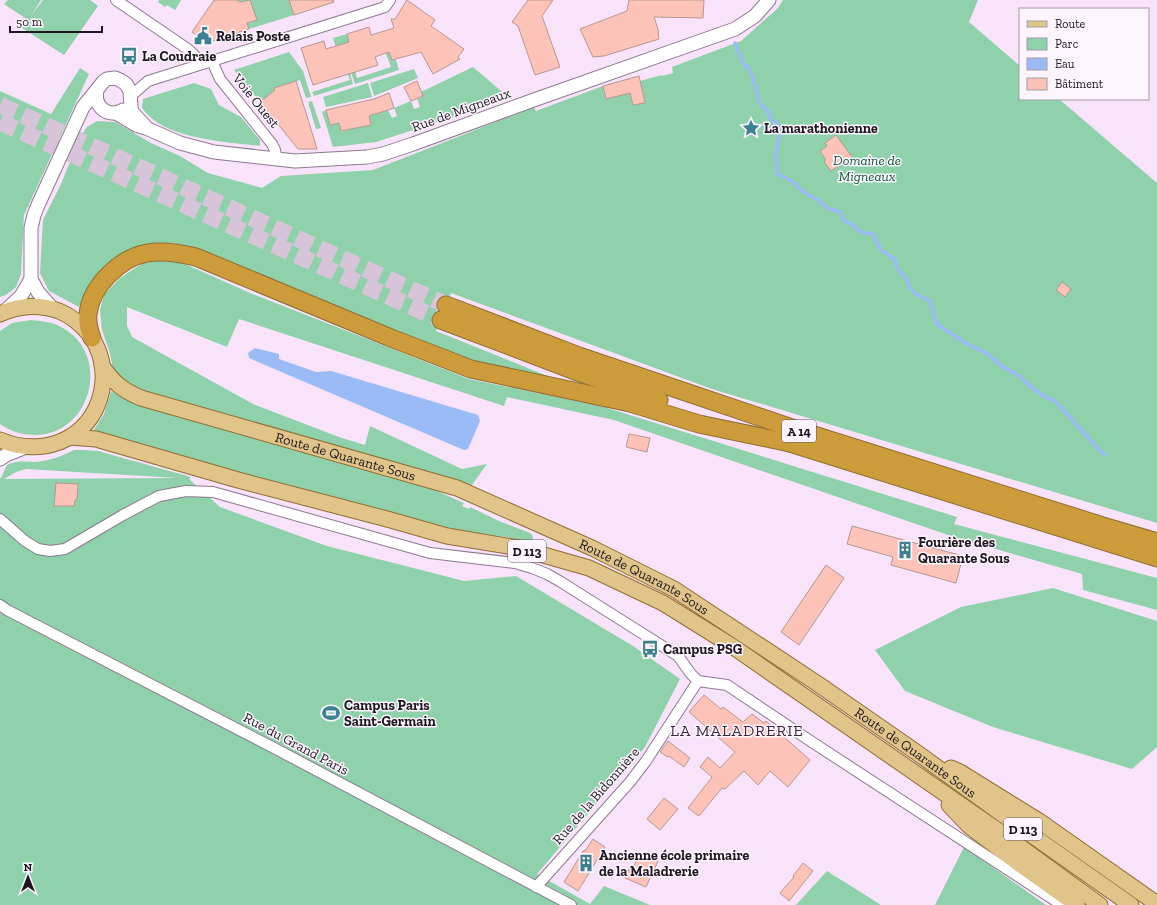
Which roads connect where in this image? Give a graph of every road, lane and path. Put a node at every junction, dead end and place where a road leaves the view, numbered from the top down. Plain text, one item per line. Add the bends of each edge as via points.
1 (116, 0) edge
2 (390, 0) edge
3 (769, 0) edge
4 (212, 61) junction
5 (200, 64) junction
6 (148, 81) junction
7 (124, 82) junction
8 (97, 90) junction
9 (130, 99) junction
10 (110, 111) junction
11 (75, 127) junction
12 (146, 128) junction
13 (277, 160) junction
14 (31, 279) junction
15 (53, 309) junction
16 (3, 313) edge
17 (92, 338) junction
18 (102, 366) junction
19 (70, 437) junction
20 (0, 440) edge
21 (790, 443) junction
22 (26, 447) junction
23 (0, 459) edge
24 (0, 519) edge
25 (1157, 542) edge
26 (1157, 558) edge
27 (2, 608) edge
28 (698, 681) junction
29 (916, 752) junction
30 (932, 786) junction
31 (536, 887) junction
32 (1157, 904) edge
33 (571, 905) edge
34 (1062, 905) edge
35 (1077, 905) edge
36 (1100, 905) edge
37 (1131, 905) edge

1 - 5 street via 189,50
2 - 4 street via 385,7
3 - 13 street, Rue de Migneaux via 755,16 735,29 383,154 343,159
4 - 5 street
4 - 13 street, Voie Ouest via 220,79 272,144
5 - 6 street
6 - 7 street
6 - 9 street
7 - 8 street via 110,79 103,82
7 - 9 street, Rue de Migneaux via 129,88
8 - 10 street via 97,102
8 - 11 street via 83,107
9 - 10 street via 125,108
9 - 12 street, Rue de Migneaux via 132,112
10 - 11 street via 87,117
10 - 12 street, Rue de Migneaux via 136,126
11 - 14 street via 34,215 31,228
12 - 13 street, Rue de Migneaux via 199,149
14 - 15 street via 38,292
14 - 16 street via 21,296
15 - 16 main road, Route de Quarante Sous via 24,306
15 - 17 main road, Route de Quarante Sous via 71,318
17 - 18 main road, Route de Quarante Sous
17 - 21 highway via 88,321 90,305 99,286 115,270 135,257 155,252 176,253 196,257 471,369 623,401 699,424
18 - 19 main road, Route de Quarante Sous via 102,386 97,406 86,424
18 - 29 main road, Route de Quarante Sous / D 113 via 117,385 141,398 457,488 592,548 674,589
19 - 22 main road, Route de Quarante Sous via 50,445
19 - 30 main road, Route de Quarante Sous / D 113 via 96,439 447,536 519,548 589,568 664,603 732,646
20 - 22 main road, Route de Quarante Sous
21 - 25 highway, A 14 via 578,372 444,313 791,428
21 - 26 highway, A 14
22 - 23 street
24 - 28 street via 25,541 38,549 50,551 65,549 159,496 186,491 213,492 430,553 496,560 532,568 561,582 678,656
27 - 31 street, Rue du Grand Paris
28 - 31 street, Rue de la Bidonnière via 638,772
28 - 34 street via 727,685
29 - 32 main road via 960,772 1039,821
29 - 37 main road, Route de Quarante Sous / D 113
30 - 35 main road via 969,826
30 - 36 main road, Route de Quarante Sous / D 113
31 - 33 street, Rue du Grand Paris

